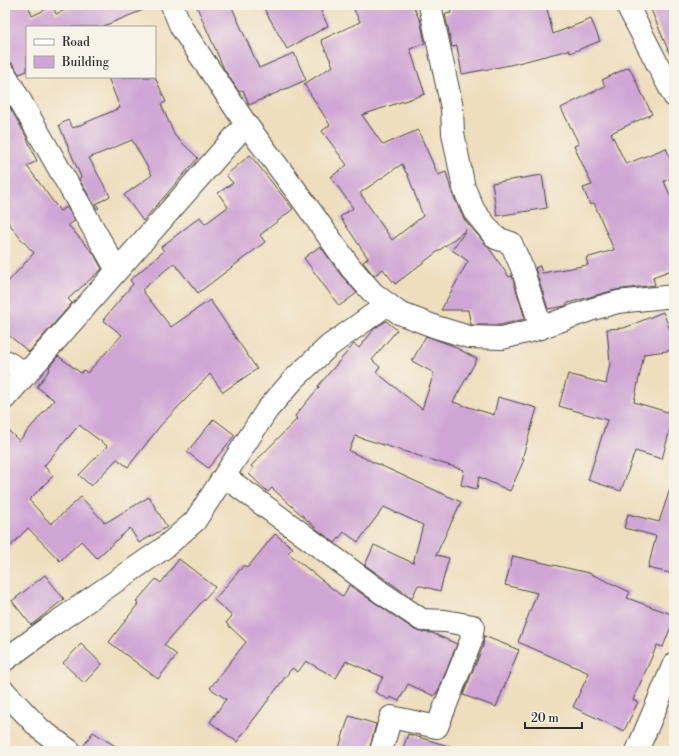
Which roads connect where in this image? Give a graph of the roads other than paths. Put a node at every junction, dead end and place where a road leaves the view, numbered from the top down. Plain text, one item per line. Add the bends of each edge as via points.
1 (172, 5) edge
2 (430, 5) edge
3 (627, 5) edge
4 (5, 74) edge
5 (674, 96) edge
6 (246, 124) junction
7 (117, 270) junction
8 (674, 297) edge
9 (388, 304) junction
10 (542, 328) junction
11 (5, 361) edge
12 (27, 374) junction
13 (5, 398) edge
14 (224, 476) junction
15 (5, 660) edge
16 (674, 664) edge
17 (5, 692) edge
18 (70, 751) edge
19 (381, 751) edge
20 (637, 751) edge

1 - 6 street via 181,27
2 - 10 street via 452,108 452,133 464,188 474,211 496,238 511,243
3 - 5 street
4 - 7 street
6 - 7 street
6 - 9 street via 350,268 373,293
7 - 12 street
8 - 10 street via 618,302
9 - 10 street via 399,313 469,337 502,338
9 - 14 street via 329,346 294,379 267,410
11 - 12 street
12 - 13 street
14 - 15 street via 195,521 164,548
14 - 19 street via 422,620 473,626 471,641 437,727 391,717
16 - 20 street
17 - 18 street via 40,729

